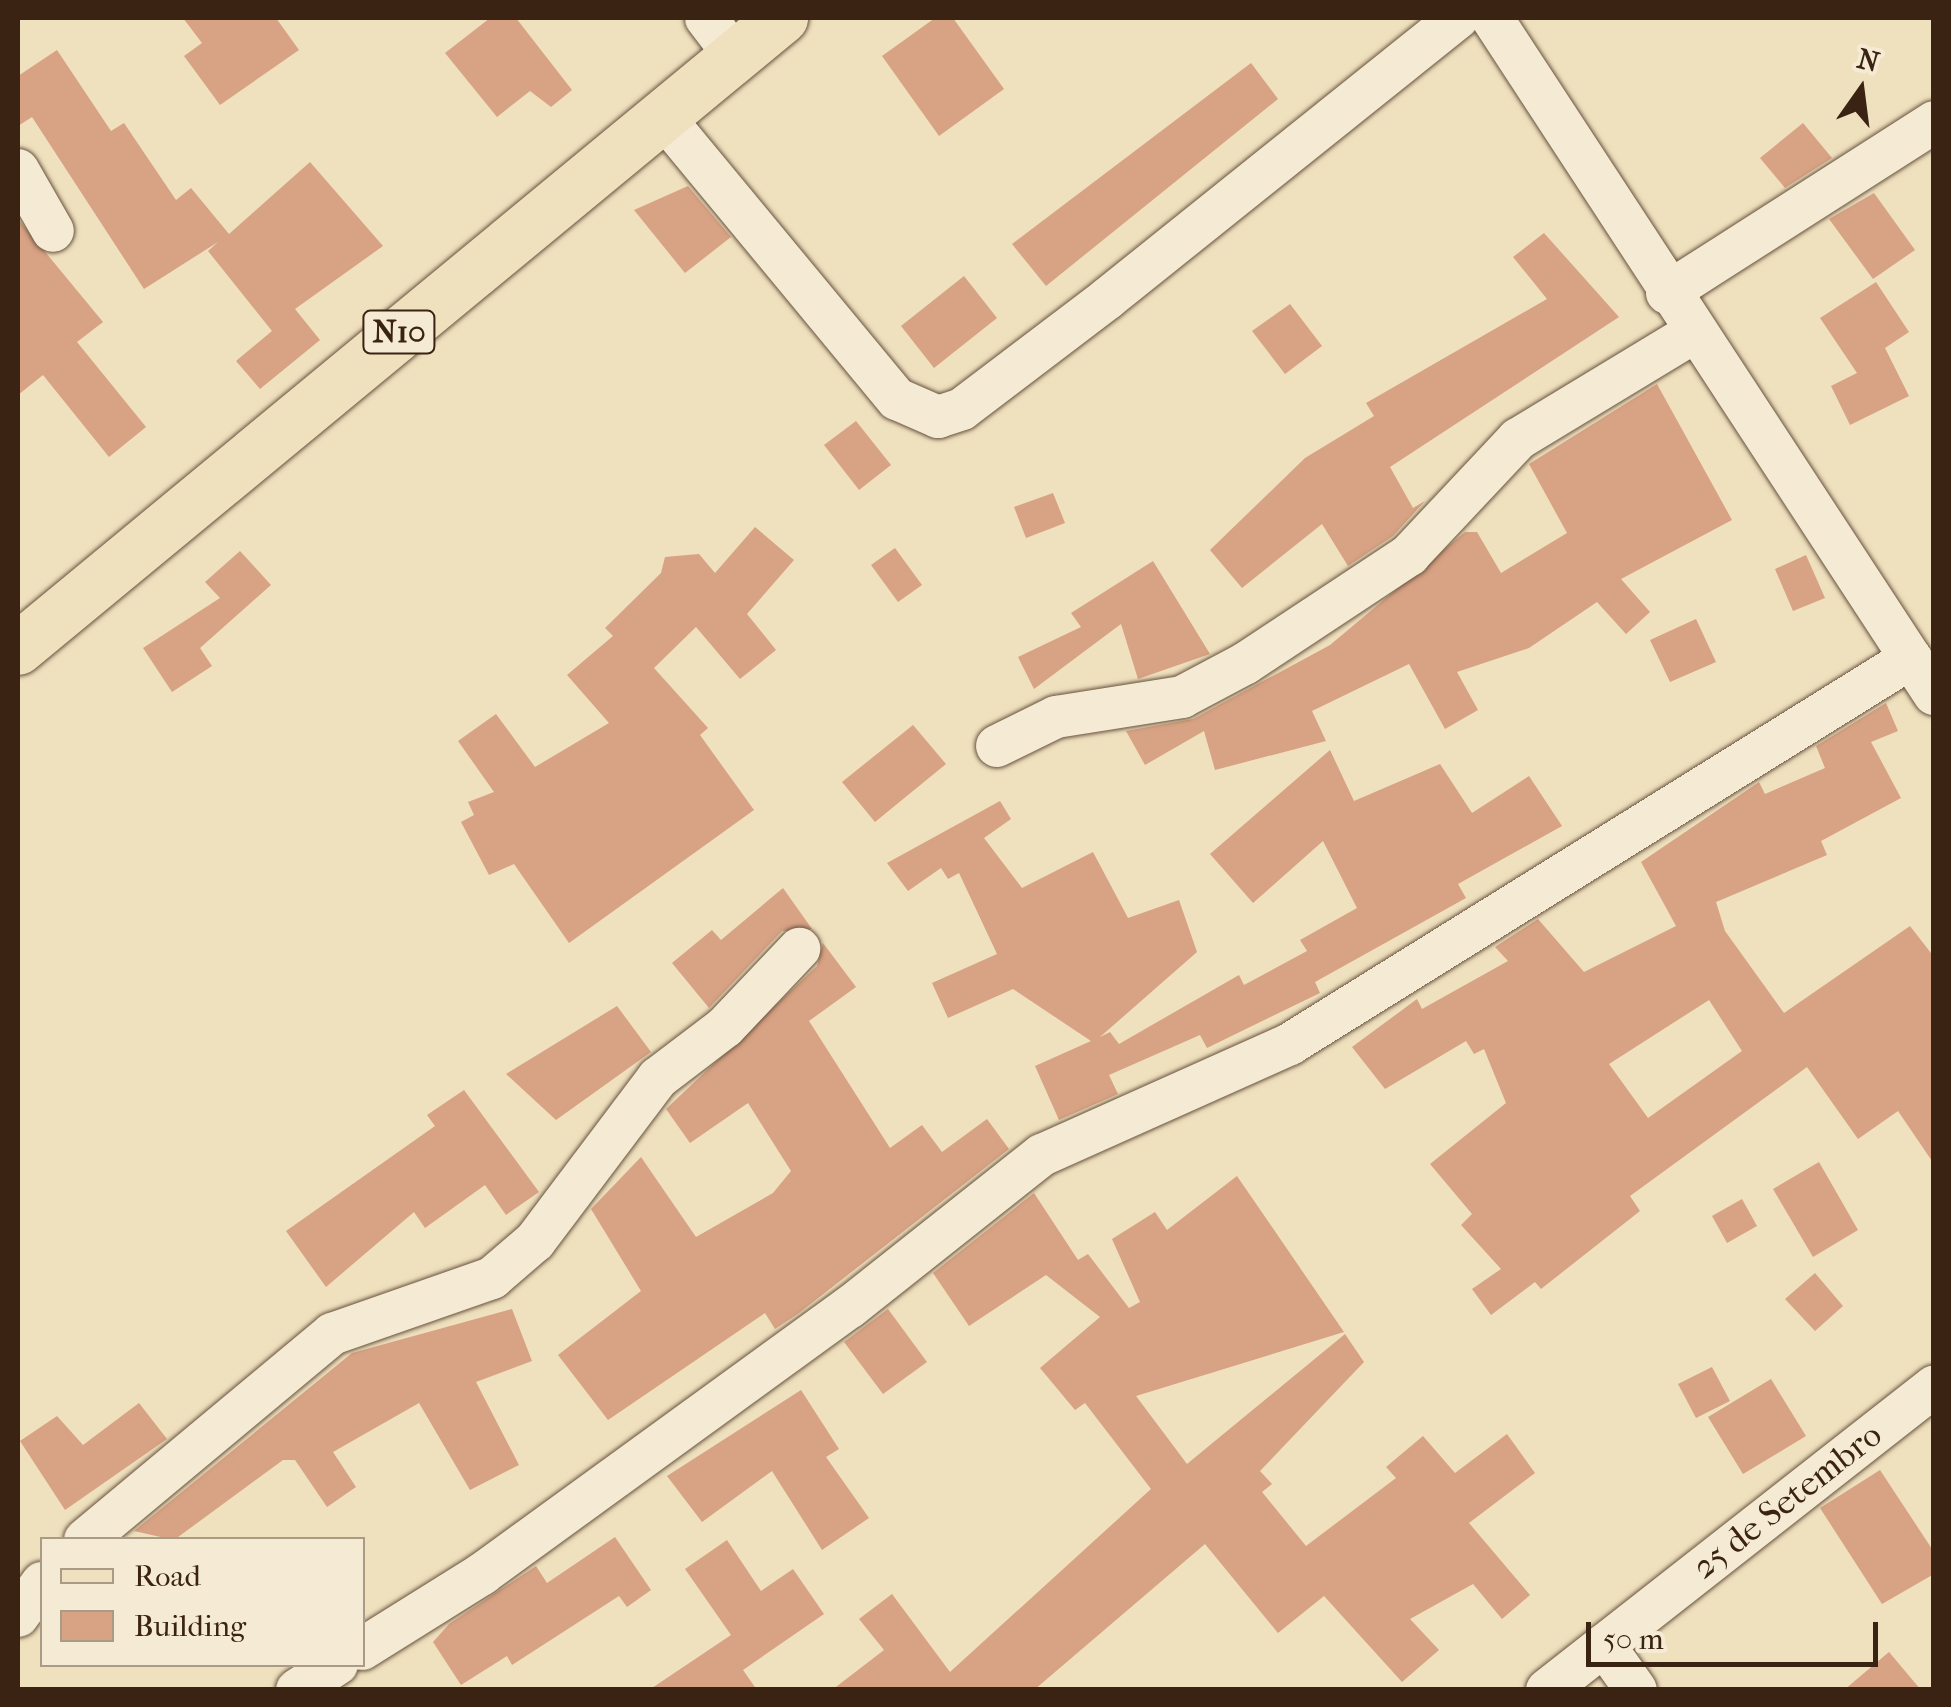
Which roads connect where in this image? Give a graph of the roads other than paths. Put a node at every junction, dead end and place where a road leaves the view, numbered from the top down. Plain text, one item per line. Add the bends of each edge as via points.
1 (782, 18) edge
2 (1458, 18) edge
3 (1492, 18) edge
4 (721, 36) edge
5 (662, 114) junction
6 (1934, 122) edge
7 (18, 170) edge
8 (53, 231) dead end
9 (1667, 293) junction
10 (1695, 332) junction
11 (18, 649) edge
12 (1911, 658) junction
13 (1934, 694) edge
14 (997, 746) dead end
15 (799, 949) dead end
16 (1934, 1386) edge
17 (89, 1537) edge
18 (40, 1586) edge
19 (18, 1616) edge
20 (1604, 1644) junction
21 (365, 1647) edge
22 (333, 1667) edge
23 (298, 1690) edge
24 (1546, 1690) edge
25 (1636, 1690) edge

1 - 4 main road, N10
2 - 5 street via 1108,298 938,417 897,399
3 - 9 street
4 - 5 main road, N10
5 - 11 main road, N10
6 - 9 street
7 - 8 street
9 - 10 street
10 - 12 street
10 - 14 street via 1518,440 1408,555 1246,663 1182,697 1056,717
12 - 13 street
12 - 21 street via 1290,1044 1042,1155 850,1307 482,1574
15 - 17 street via 725,1027 658,1078 535,1241 492,1278 332,1334
16 - 20 street, 25 de Setembro
18 - 19 street
20 - 24 street, 25 de Setembro
20 - 25 street
22 - 23 street

